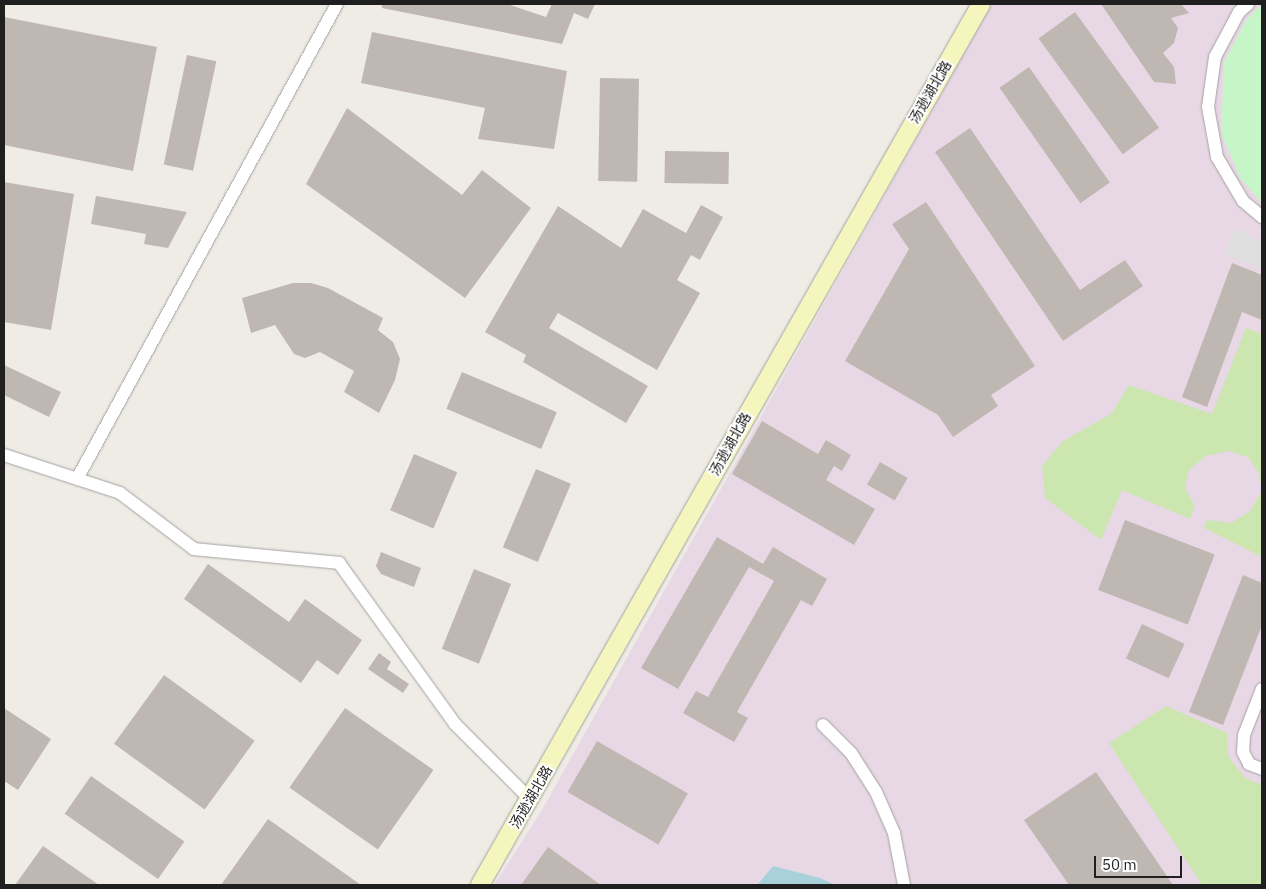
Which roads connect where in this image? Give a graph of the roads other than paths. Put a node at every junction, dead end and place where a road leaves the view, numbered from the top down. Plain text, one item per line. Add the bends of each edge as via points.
1 (337, 4) edge
2 (981, 4) edge
3 (1248, 4) edge
4 (1262, 217) edge
5 (4, 455) edge
6 (77, 479) junction
7 (1262, 689) edge
8 (823, 725) dead end
9 (1262, 769) edge
10 (530, 798) junction
11 (480, 885) edge
12 (904, 885) edge

1 - 6 street
2 - 10 main road, 汤逊湖北路
3 - 4 street via 1239,12 1215,57 1208,107 1217,157 1243,201
5 - 6 street
6 - 10 street via 120,493 194,549 339,563 455,724
7 - 9 street via 1244,735 1243,752 1249,764
8 - 12 street via 851,753 876,792 894,833
10 - 11 main road, 汤逊湖北路

